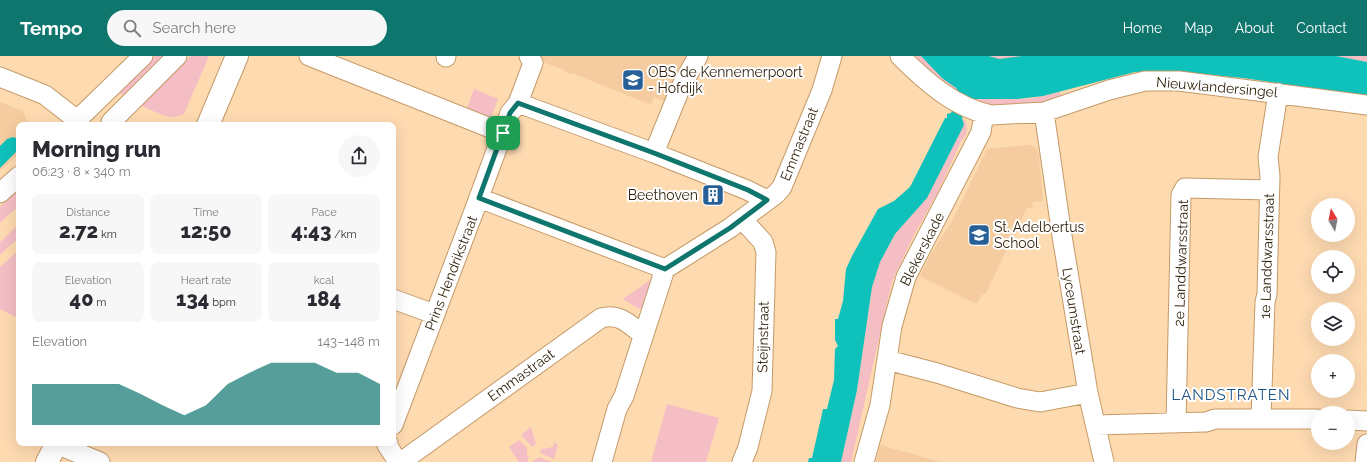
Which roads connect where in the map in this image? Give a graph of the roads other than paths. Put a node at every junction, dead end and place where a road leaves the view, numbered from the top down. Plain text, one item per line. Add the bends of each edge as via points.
1 (143, 56) edge
2 (177, 56) edge
3 (237, 56) edge
4 (309, 56) edge
5 (529, 56) edge
6 (698, 56) edge
7 (832, 56) edge
8 (900, 56) edge
9 (0, 76) edge
10 (1278, 93) junction
11 (518, 103) junction
12 (1367, 105) edge
13 (980, 111) junction
14 (1044, 112) junction
15 (73, 122) edge
16 (75, 122) edge
17 (76, 122) edge
18 (113, 122) edge
19 (116, 122) edge
20 (209, 122) edge
21 (503, 133) junction
22 (654, 153) junction
23 (16, 179) edge
24 (1269, 190) junction
25 (0, 193) edge
26 (479, 198) junction
27 (767, 200) junction
28 (742, 219) junction
29 (665, 269) junction
30 (396, 300) edge
31 (434, 314) junction
32 (643, 335) junction
33 (887, 360) junction
34 (1088, 393) junction
35 (396, 413) edge
36 (1311, 419) edge
37 (1261, 420) junction
38 (1355, 420) edge
39 (1367, 421) edge
40 (1176, 422) junction
41 (1096, 425) junction
42 (389, 446) edge
43 (53, 450) edge
44 (100, 462) edge
45 (399, 462) edge
46 (602, 462) edge
47 (742, 462) edge
48 (864, 462) edge
49 (1104, 462) edge

1 - 16 street
2 - 19 street
3 - 20 main road
4 - 21 street
5 - 11 street, Prins Hendrikstraat via 533,63
6 - 22 street via 680,89
7 - 27 street, Emmastraat via 822,90 782,187
8 - 13 street via 923,80 953,99
9 - 15 street via 45,95
10 - 12 street, Nieuwlandersingel
10 - 14 street, Nieuwlandersingel via 1179,81 1145,81
10 - 24 street, 1e Landdwarsstraat via 1268,157
11 - 21 street, Prins Hendrikstraat via 510,113
11 - 22 street
13 - 14 street, Nieuwlandersingel via 992,115
13 - 33 street, Blekerskade via 981,132 906,277 892,326
14 - 34 street, Lyceumstraat
17 - 18 street via 89,116 101,116
21 - 26 street, Prins Hendrikstraat
22 - 27 street
23 - 25 street
24 - 37 street, 1e Landdwarsstraat
24 - 40 street, 2e Landdwarsstraat via 1185,188 1181,195
26 - 29 street
26 - 31 street, Prins Hendrikstraat
27 - 28 street, Emmastraat
28 - 29 street, Emmastraat
28 - 47 street, Steijnstraat via 763,242 766,252 762,391
29 - 32 street
30 - 31 street
31 - 35 street, Prins Hendrikstraat
32 - 45 street, Emmastraat via 631,324 612,315 601,318
32 - 46 street via 624,396 617,408
33 - 34 street via 1017,398 1040,402
33 - 48 street, Blekerskade via 880,405
34 - 41 street, Lyceumstraat
36 - 37 street
37 - 40 street via 1215,419 1206,422
38 - 39 street
40 - 41 street
41 - 49 street, Lyceumstraat
42 - 45 street
43 - 44 street

